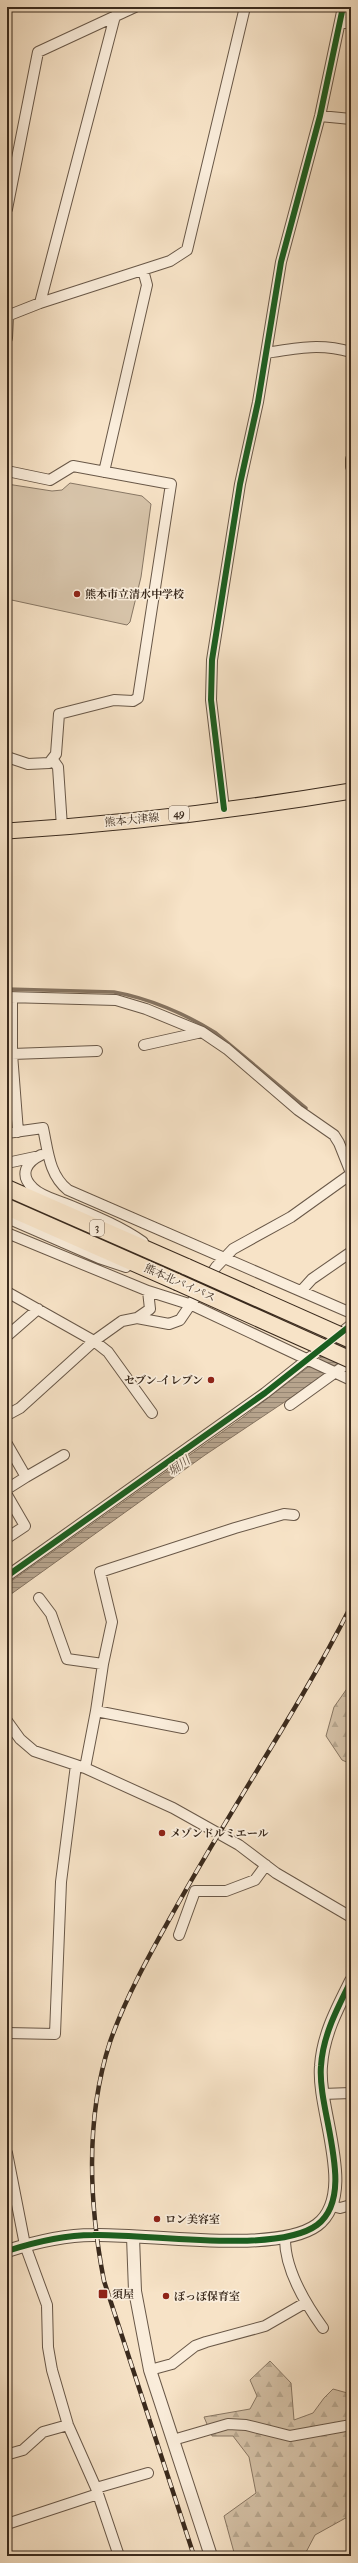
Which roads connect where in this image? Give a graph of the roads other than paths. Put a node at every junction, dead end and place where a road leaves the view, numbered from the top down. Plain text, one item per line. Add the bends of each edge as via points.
1 (135, 7) edge
2 (244, 7) edge
3 (343, 7) edge
4 (115, 16) junction
5 (340, 23) junction
6 (351, 23) edge
7 (320, 116) junction
8 (351, 119) edge
9 (7, 209) edge
10 (143, 270) junction
11 (40, 303) junction
12 (8, 316) edge
13 (7, 338) edge
14 (351, 352) edge
15 (266, 353) junction
16 (351, 459) edge
17 (351, 467) edge
18 (7, 471) edge
19 (104, 472) junction
20 (7, 758) edge
21 (53, 760) junction
22 (351, 791) edge
23 (224, 809) junction
24 (62, 827) junction
25 (7, 830) edge
26 (10, 997) edge
27 (202, 1032) junction
28 (144, 1044) dead end
29 (97, 1051) dead end
30 (12, 1054) junction
31 (18, 1132) junction
32 (7, 1133) edge
33 (45, 1154) junction
34 (7, 1163) edge
35 (351, 1173) edge
36 (7, 1188) edge
37 (7, 1207) edge
38 (7, 1218) edge
39 (7, 1233) edge
40 (351, 1252) edge
41 (167, 1258) junction
42 (224, 1258) junction
43 (157, 1273) junction
44 (302, 1290) junction
45 (148, 1291) junction
46 (7, 1292) edge
47 (192, 1305) junction
48 (38, 1309) junction
49 (351, 1313) edge
50 (137, 1318) junction
51 (351, 1325) edge
52 (7, 1336) edge
53 (351, 1340) edge
54 (94, 1341) junction
55 (310, 1359) junction
56 (351, 1361) edge
57 (335, 1371) junction
58 (351, 1380) edge
59 (290, 1405) dead end
60 (152, 1413) dead end
61 (7, 1415) edge
62 (7, 1444) edge
63 (64, 1455) dead end
64 (26, 1477) junction
65 (7, 1489) edge
66 (7, 1495) edge
67 (294, 1515) dead end
68 (7, 1538) edge
69 (7, 1576) edge
70 (39, 1598) dead end
71 (103, 1664) junction
72 (96, 1711) junction
73 (7, 1721) edge
74 (183, 1728) dead end
75 (80, 1767) junction
76 (266, 1865) junction
77 (351, 1917) edge
78 (179, 1935) dead end
79 (351, 1981) edge
80 (348, 1996) edge
81 (7, 2033) edge
82 (351, 2093) edge
83 (322, 2094) junction
84 (7, 2153) edge
85 (351, 2205) edge
86 (332, 2206) junction
87 (133, 2237) junction
88 (285, 2239) junction
89 (25, 2245) junction
90 (7, 2251) edge
91 (305, 2303) junction
92 (323, 2328) dead end
93 (150, 2370) junction
94 (68, 2425) junction
95 (351, 2425) edge
96 (173, 2440) junction
97 (10, 2454) dead end
98 (148, 2473) dead end
99 (97, 2491) junction
100 (7, 2524) edge
101 (119, 2556) edge
102 (211, 2556) edge

1 - 4 street
2 - 10 street via 187,250 170,261
3 - 5 street
4 - 9 street via 38,52
4 - 11 street
5 - 6 street
5 - 7 street
7 - 8 street
7 - 15 street via 281,262
10 - 11 street
10 - 19 street via 147,285
11 - 12 street
12 - 13 street
14 - 15 street via 332,346 313,346
15 - 23 street via 240,484 212,660 211,700
16 - 17 street
18 - 19 street via 50,480 73,466
19 - 21 street via 171,484 138,698 133,701 114,700 59,714 56,754
20 - 21 street via 28,764 49,763
21 - 24 street via 58,767
22 - 23 main road, 熊本大津線 / 49
23 - 24 main road, 熊本大津線 / 49
24 - 25 main road, 熊本大津線 / 49
26 - 27 street via 116,1000 146,1009
26 - 30 street
27 - 28 street
27 - 35 street via 227,1049 298,1110 334,1134
29 - 30 street
30 - 31 street
31 - 32 street
31 - 33 street via 43,1128
33 - 34 street
33 - 41 street via 30,1160 26,1168 25,1176 34,1189 122,1228
33 - 42 street via 59,1183 68,1190
35 - 42 street via 291,1217 244,1241
36 - 41 highway, 熊本北バイパス / 3
37 - 43 highway, 熊本北バイパス / 3
38 - 43 street via 99,1258
39 - 45 street
40 - 44 street via 312,1279
41 - 53 highway, 熊本北バイパス / 3, bridge
42 - 44 street
42 - 47 street
43 - 56 highway, 熊本北バイパス / 3, bridge
44 - 49 street
45 - 47 street
45 - 50 street via 150,1309
46 - 48 street
47 - 50 street via 180,1320 169,1324
47 - 55 street
48 - 52 street
48 - 54 street
50 - 54 street via 122,1321
51 - 55 street
54 - 60 street via 108,1352
54 - 61 street via 20,1408
55 - 57 street
55 - 69 street
56 - 57 street
57 - 58 street
57 - 59 street
62 - 64 street
63 - 64 street
64 - 65 street
66 - 68 street via 25,1526
67 - 71 street via 284,1514 235,1528 100,1572 112,1622
70 - 71 street via 51,1614 67,1659
71 - 72 street
72 - 74 street
72 - 75 street
73 - 75 street via 20,1739 34,1751
75 - 76 street via 173,1808 239,1846
75 - 81 street via 61,1882 55,2034
76 - 77 street
76 - 78 street via 255,1880 226,1891 195,1890
79 - 80 street
80 - 83 street via 326,2036 321,2066
82 - 83 street
83 - 86 street via 337,2186
84 - 89 street
85 - 86 street via 340,2208
86 - 88 street via 323,2220 310,2230
87 - 88 street
87 - 89 street via 95,2234
87 - 93 street via 135,2291
88 - 91 street via 285,2248
89 - 90 street
89 - 94 street via 44,2292 50,2363
91 - 92 street
91 - 93 street via 265,2326 195,2346 172,2364
93 - 96 street
94 - 97 street via 43,2432 23,2450
94 - 99 street
95 - 96 street via 290,2436 246,2425 228,2424
96 - 102 street
98 - 99 street
99 - 100 street
99 - 101 street

